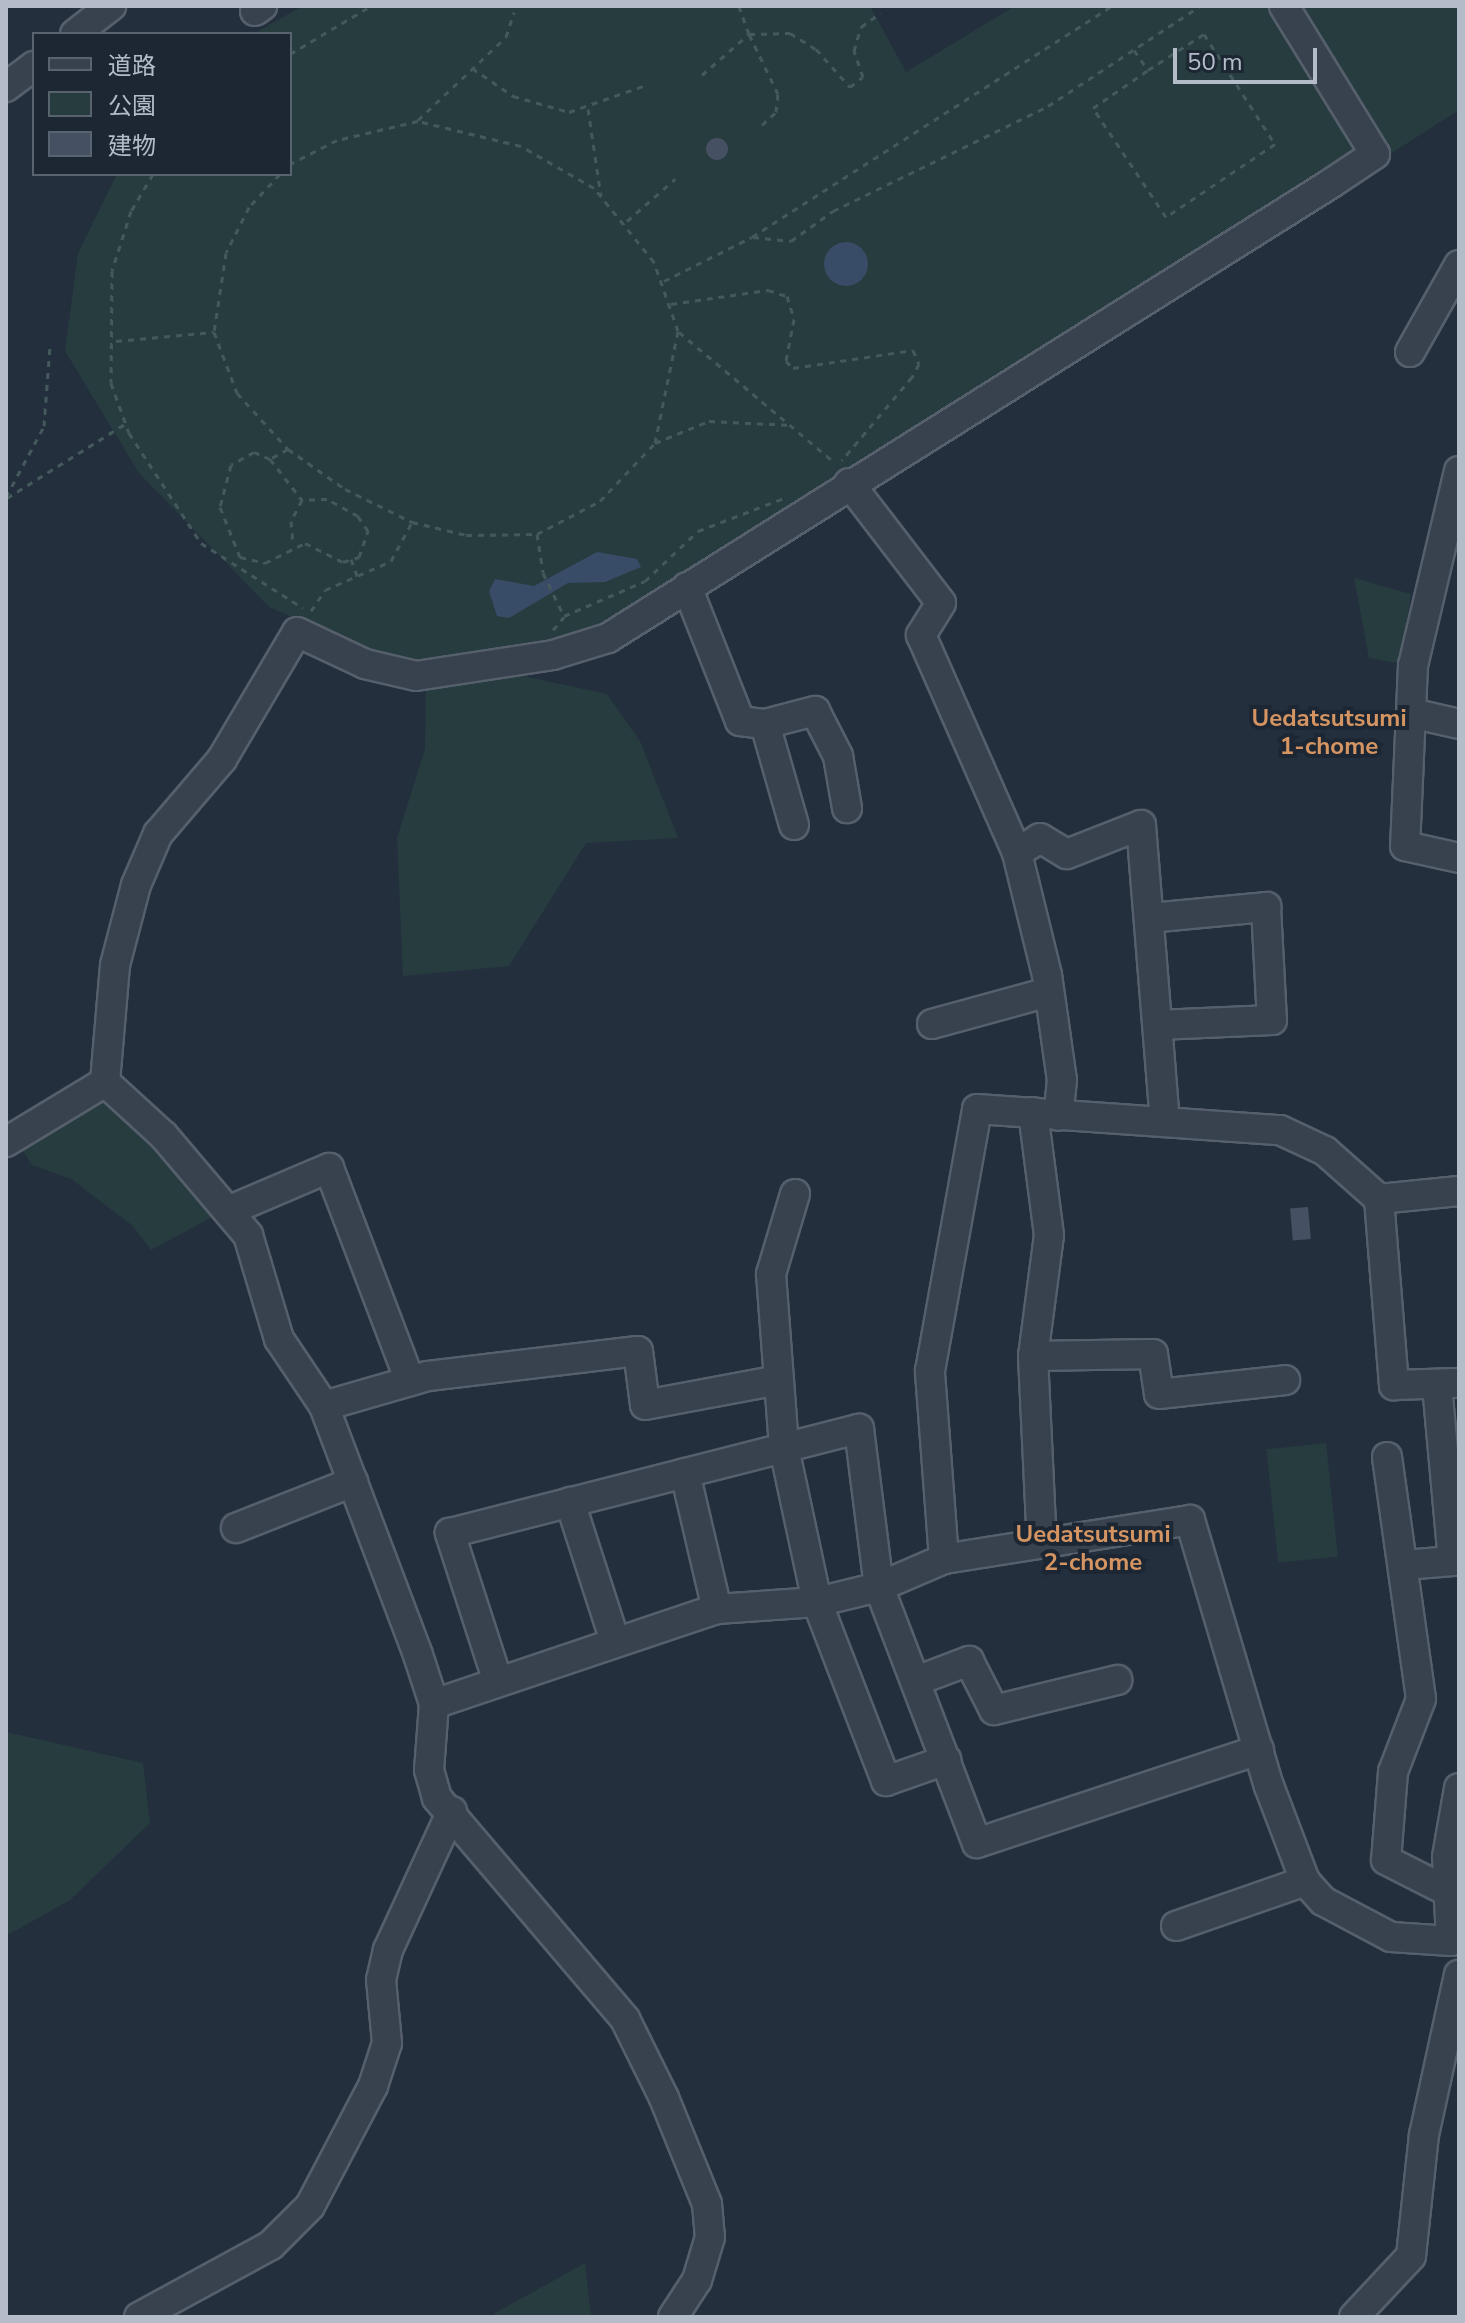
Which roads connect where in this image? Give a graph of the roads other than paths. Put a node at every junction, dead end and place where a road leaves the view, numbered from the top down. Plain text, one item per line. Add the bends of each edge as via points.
1 (111, 6) edge
2 (1284, 6) edge
3 (78, 32) edge
4 (32, 68) edge
5 (6, 87) edge
6 (1459, 265) edge
7 (1410, 352) dead end
8 (1459, 471) edge
9 (841, 474) junction
10 (687, 587) junction
11 (1411, 713) junction
12 (765, 724) junction
13 (1459, 724) edge
14 (847, 808) dead end
15 (794, 825) dead end
16 (1017, 853) junction
17 (1459, 858) edge
18 (1149, 918) junction
19 (1049, 992) junction
20 (932, 1024) dead end
21 (1158, 1025) junction
22 (105, 1082) junction
23 (1046, 1114) junction
24 (1165, 1122) junction
25 (6, 1142) edge
26 (1459, 1191) edge
27 (795, 1194) dead end
28 (1379, 1199) junction
29 (228, 1211) junction
30 (1033, 1356) junction
31 (779, 1380) junction
32 (1285, 1380) dead end
33 (410, 1381) junction
34 (1448, 1384) edge
35 (324, 1406) junction
36 (784, 1448) junction
37 (1387, 1457) dead end
38 (685, 1473) junction
39 (353, 1482) junction
40 (570, 1502) junction
41 (236, 1528) dead end
42 (1042, 1544) junction
43 (944, 1559) junction
44 (1456, 1561) edge
45 (1404, 1565) junction
46 (879, 1587) junction
47 (817, 1602) junction
48 (717, 1609) junction
49 (615, 1641) junction
50 (1117, 1680) dead end
51 (916, 1681) junction
52 (498, 1682) junction
53 (434, 1704) junction
54 (1259, 1750) junction
55 (946, 1760) junction
56 (1459, 1788) edge
57 (452, 1811) junction
58 (1305, 1881) junction
59 (1449, 1892) junction
60 (1176, 1926) dead end
61 (1459, 1975) edge
62 (139, 2317) edge
63 (673, 2317) edge
64 (1354, 2317) edge

1 - 3 street
2 - 9 street via 1375,154
4 - 5 street
6 - 7 street
8 - 11 street via 1413,665
9 - 10 street
9 - 16 street via 941,603 921,635
10 - 12 street via 740,721
10 - 22 street via 608,638 459,673 416,676 365,664 297,632 222,759 158,834 136,885 115,965
11 - 13 street
11 - 17 street via 1405,846
12 - 14 street via 815,711 838,756
12 - 15 street
16 - 18 street via 1040,838 1067,854 1141,825
16 - 19 street
18 - 21 street
18 - 21 street via 1266,907 1272,1020
19 - 20 street
19 - 23 street via 1062,1080
21 - 24 street
22 - 25 street
22 - 29 street
23 - 24 street
23 - 30 street via 1049,1235
23 - 43 street via 977,1109 930,1371
24 - 28 street via 1280,1130 1325,1151
26 - 28 street
27 - 31 street via 771,1274
28 - 34 street via 1394,1385
29 - 33 street via 329,1168
29 - 35 street via 248,1235 279,1339
30 - 32 street via 1153,1354 1159,1394
30 - 42 street
31 - 33 street via 645,1405 638,1351
31 - 36 street
33 - 35 street
34 - 44 street
35 - 39 street
36 - 38 street
36 - 46 street via 859,1429
36 - 47 street
37 - 45 street
38 - 40 street
38 - 48 street
39 - 41 street
39 - 53 street
40 - 49 street
40 - 52 street via 450,1533
42 - 43 street
42 - 54 street via 1190,1520
43 - 46 street
44 - 45 street
45 - 59 street via 1421,1699 1393,1772 1386,1860
46 - 47 street
46 - 51 street
47 - 48 street
47 - 55 street via 886,1781
48 - 49 street
49 - 52 street
50 - 51 street via 994,1710 969,1661
51 - 55 street
52 - 53 street
53 - 57 street via 429,1770 437,1798
54 - 55 street via 977,1843
54 - 58 street
56 - 59 street
57 - 62 street via 388,1950 381,1980 387,2043 373,2086 310,2206 271,2245
57 - 63 street via 625,2019 664,2098 707,2204 710,2237 697,2280
58 - 59 street via 1349,1918 1428,1944 1451,1941
58 - 60 street
61 - 64 street via 1424,2135 1411,2256

